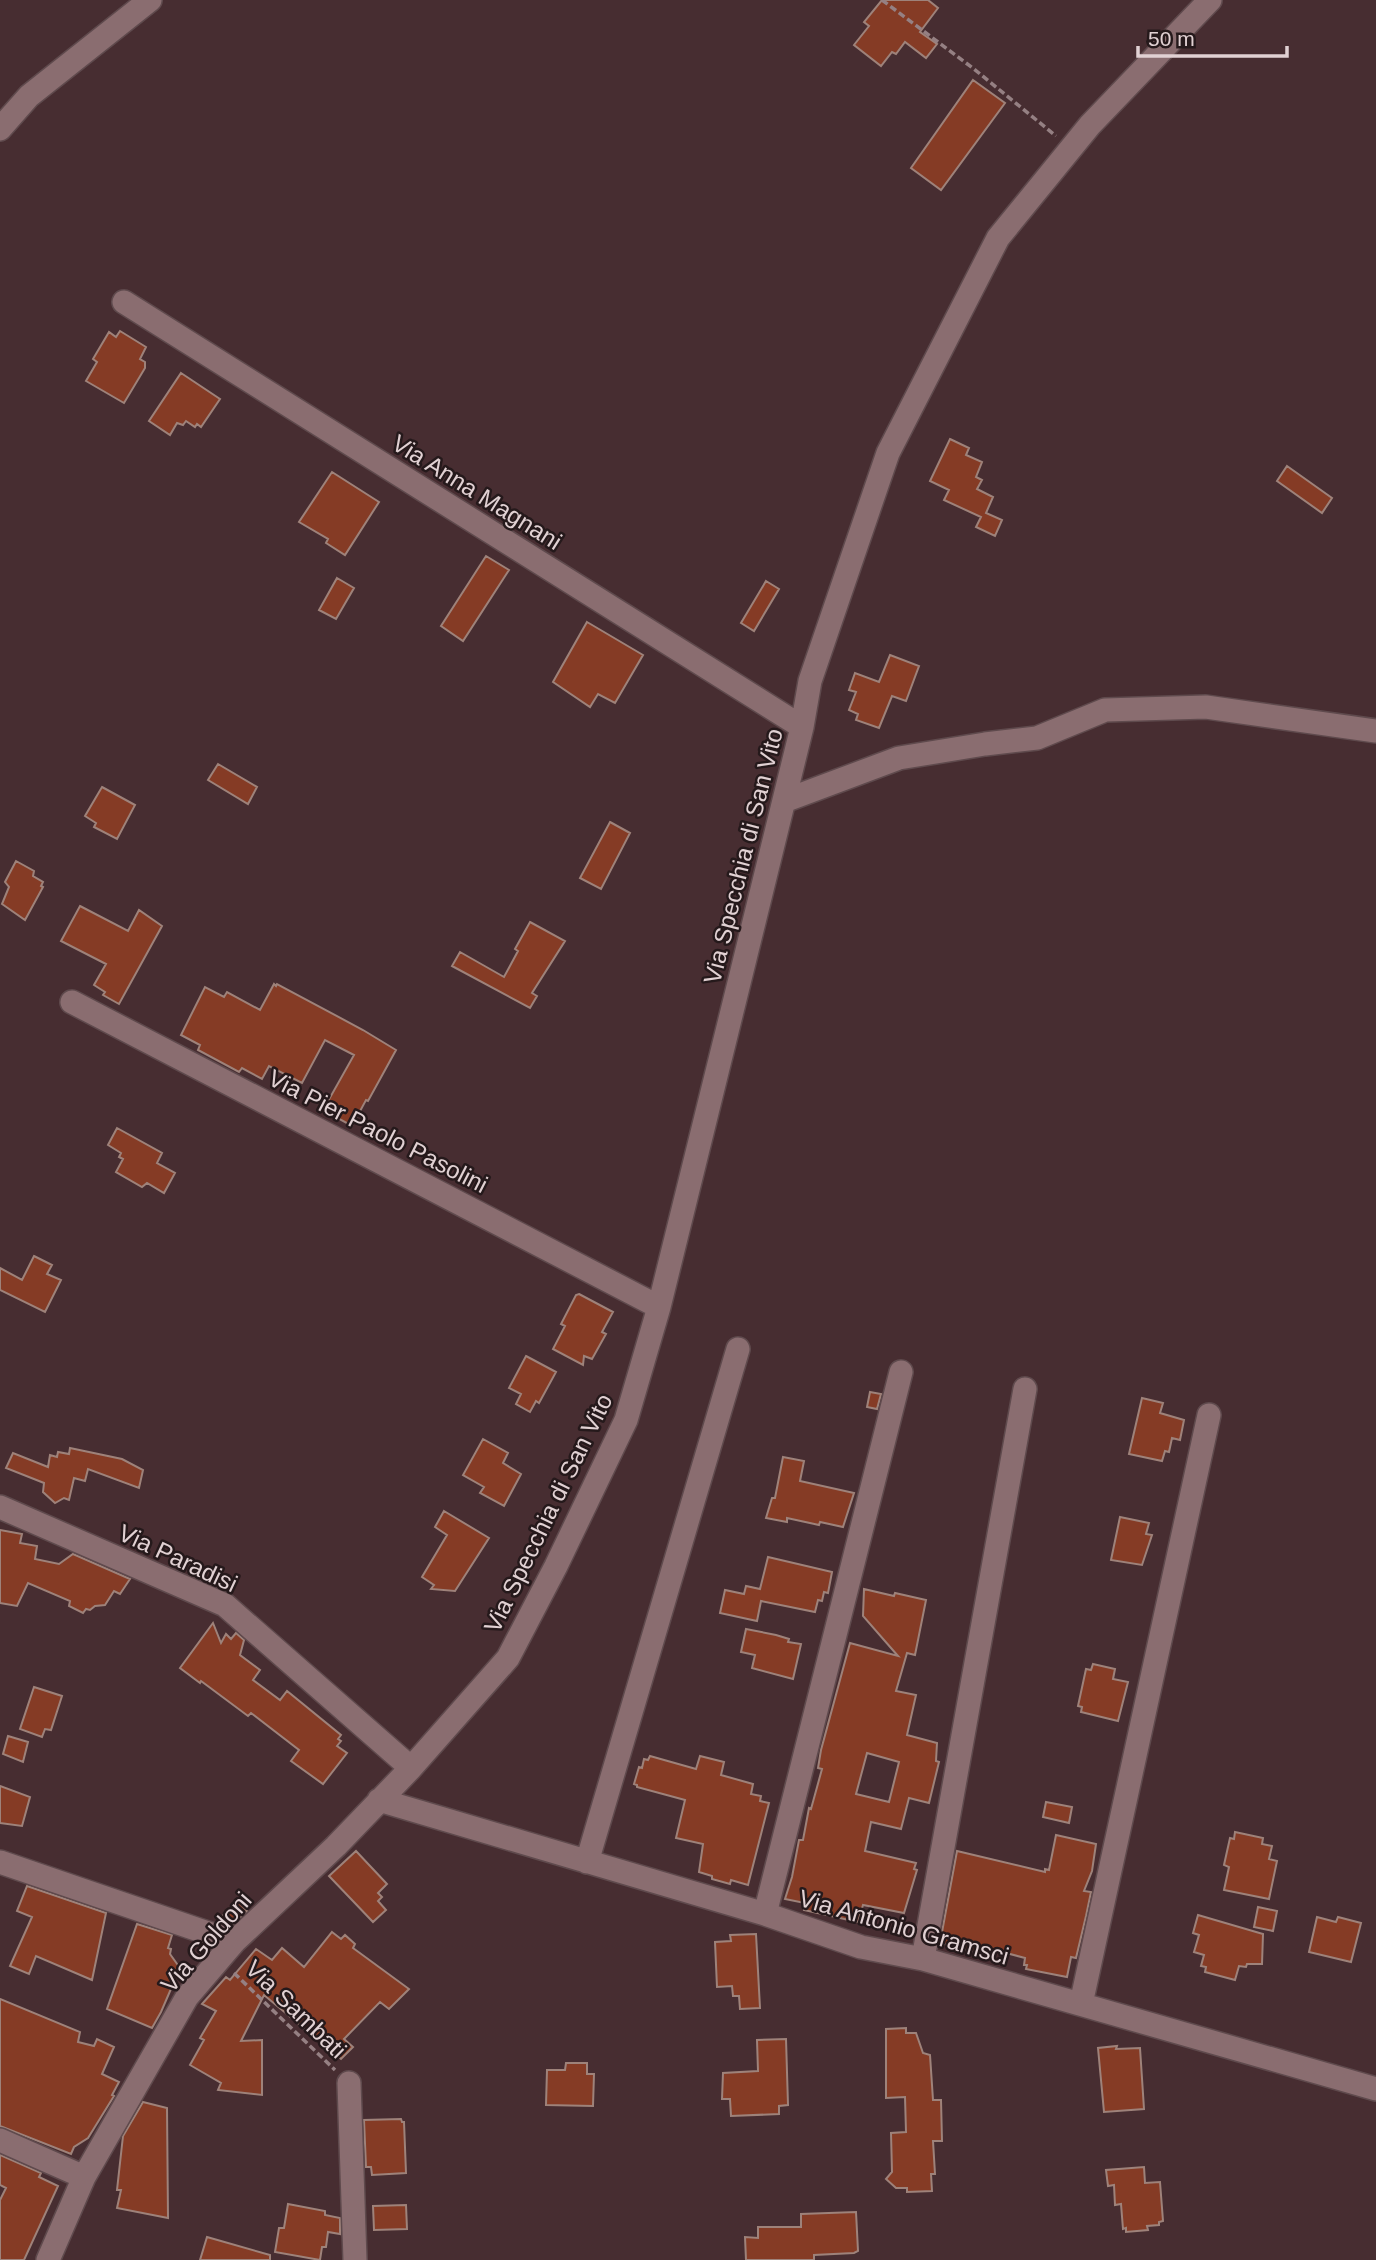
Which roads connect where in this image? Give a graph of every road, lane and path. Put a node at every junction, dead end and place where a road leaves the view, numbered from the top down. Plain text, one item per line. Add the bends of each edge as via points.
1 (150, 0) edge
2 (882, 0) edge
3 (1210, 0) edge
4 (0, 129) edge
5 (1071, 148) junction
6 (124, 302) dead end
7 (802, 727) junction
8 (1376, 731) edge
9 (784, 801) junction
10 (72, 1002) dead end
11 (659, 1307) junction
12 (738, 1349) dead end
13 (901, 1373) dead end
14 (1025, 1389) dead end
15 (1209, 1415) dead end
16 (0, 1507) edge
17 (411, 1768) junction
18 (379, 1800) junction
19 (0, 1862) edge
20 (587, 1862) junction
21 (765, 1914) junction
22 (227, 1951) junction
23 (923, 1959) junction
24 (1082, 2004) junction
25 (349, 2083) joint
26 (1376, 2089) edge
27 (0, 2140) edge
28 (84, 2177) junction
29 (48, 2260) edge
30 (355, 2260) edge

1 - 4 street via 29,96
2 - 5 path
3 - 5 street, Via Specchia di San Vito
5 - 7 street, Via Specchia di San Vito via 999,238 888,453 810,681
6 - 7 street, Via Anna Magnani
7 - 9 street, Via Specchia di San Vito
8 - 9 street via 1206,707 1105,710 1037,738 899,758
9 - 11 street, Via Specchia di San Vito
10 - 11 street, Via Pier Paolo Pasolini
11 - 17 street, Via Specchia di San Vito via 626,1420 508,1658
12 - 20 street
13 - 21 street
14 - 23 street
15 - 24 street
16 - 17 street, Via Paradisi via 225,1605
17 - 18 street, Via Goldoni
18 - 20 street, Via Antonio Gramsci
18 - 22 street, Via Goldoni
19 - 22 street
20 - 21 street, Via Antonio Gramsci
21 - 23 street, Via Antonio Gramsci via 861,1947
22 - 25 path, Via Sambati
22 - 28 street, Via Goldoni via 187,1997
23 - 24 street, Via Antonio Gramsci
24 - 26 street, Via Antonio Gramsci
25 - 30 street
27 - 28 street
28 - 29 street, Via Goldoni

